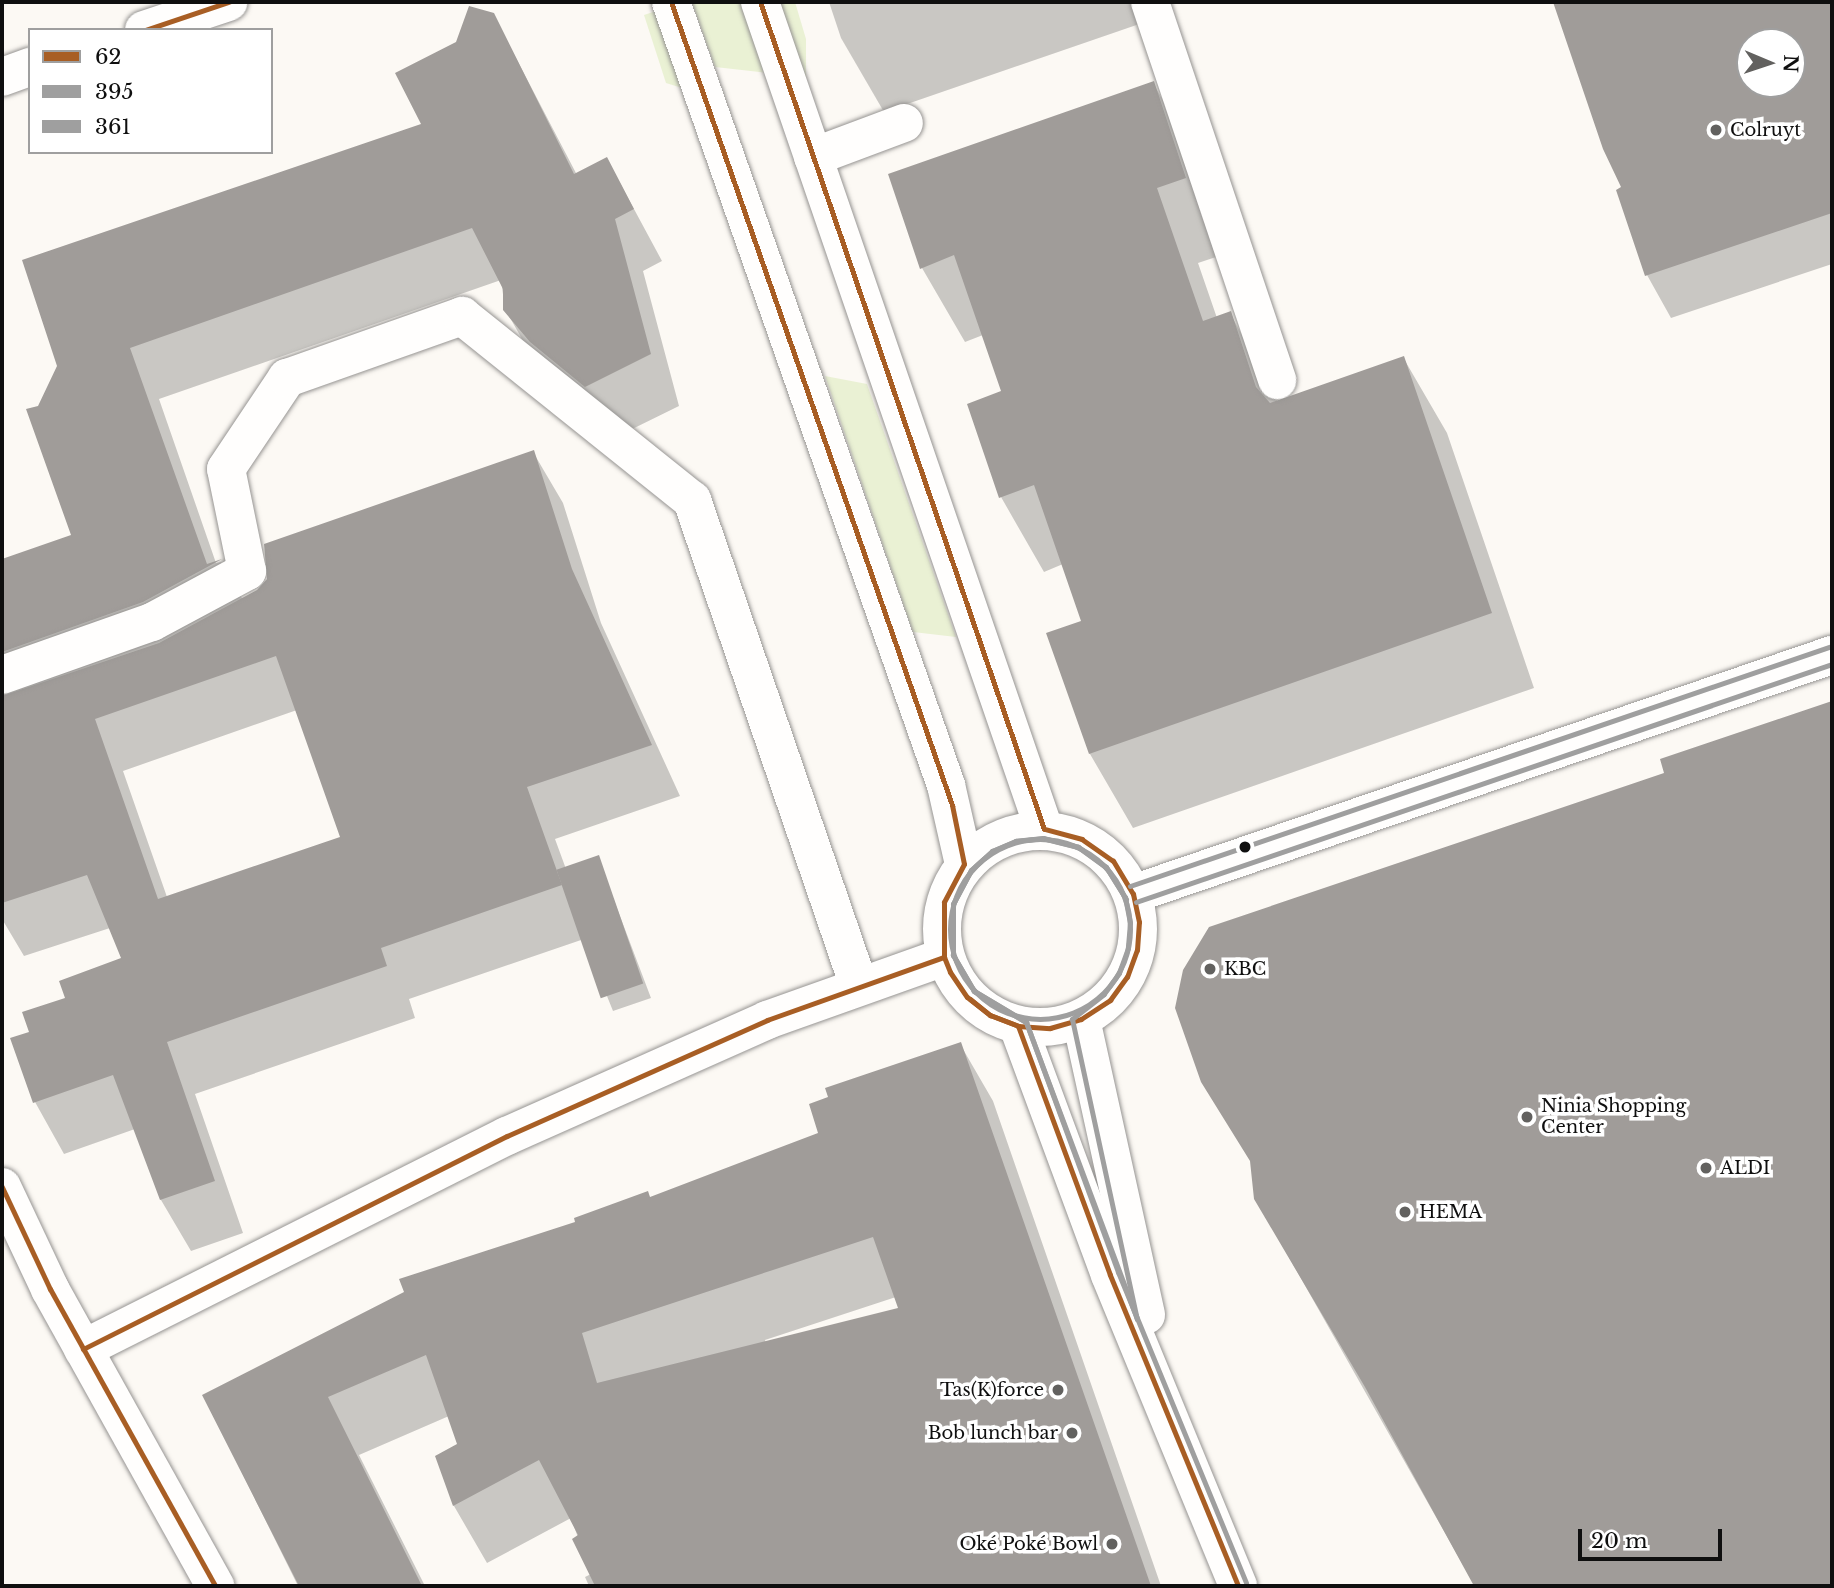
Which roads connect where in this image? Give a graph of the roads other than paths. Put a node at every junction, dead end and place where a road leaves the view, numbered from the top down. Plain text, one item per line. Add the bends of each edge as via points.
1 (229, 2) edge
2 (671, 2) edge
3 (760, 2) edge
4 (1150, 2) edge
5 (150, 28) edge
6 (28, 68) edge
7 (2, 77) edge
8 (904, 123) dead end
9 (813, 156) junction
10 (1277, 380) dead end
11 (1832, 654) edge
12 (2, 675) edge
13 (1044, 829) junction
14 (964, 864) junction
15 (1133, 894) junction
16 (944, 957) junction
17 (859, 986) junction
18 (1081, 1019) junction
19 (1018, 1026) junction
20 (2, 1187) edge
21 (83, 1349) junction
22 (1167, 1413) junction
23 (215, 1586) edge
24 (1238, 1586) edge

1 - 5 street
2 - 14 street via 946,785
3 - 9 street
4 - 10 street
6 - 7 street
8 - 9 street
9 - 13 street
11 - 15 street
12 - 17 street via 152,622 247,571 226,469 287,378 462,316 692,500
13 - 14 street via 1014,832 987,844
13 - 15 street via 1082,839 1113,861
14 - 16 street via 944,902
15 - 18 street via 1139,922 1137,950 1127,977 1110,1000
16 - 17 street
16 - 19 street via 967,997 990,1015
17 - 21 street via 767,1020 506,1136
18 - 19 street via 1050,1028
18 - 22 street
19 - 22 street via 1110,1275
20 - 21 street
21 - 23 street
22 - 24 street

